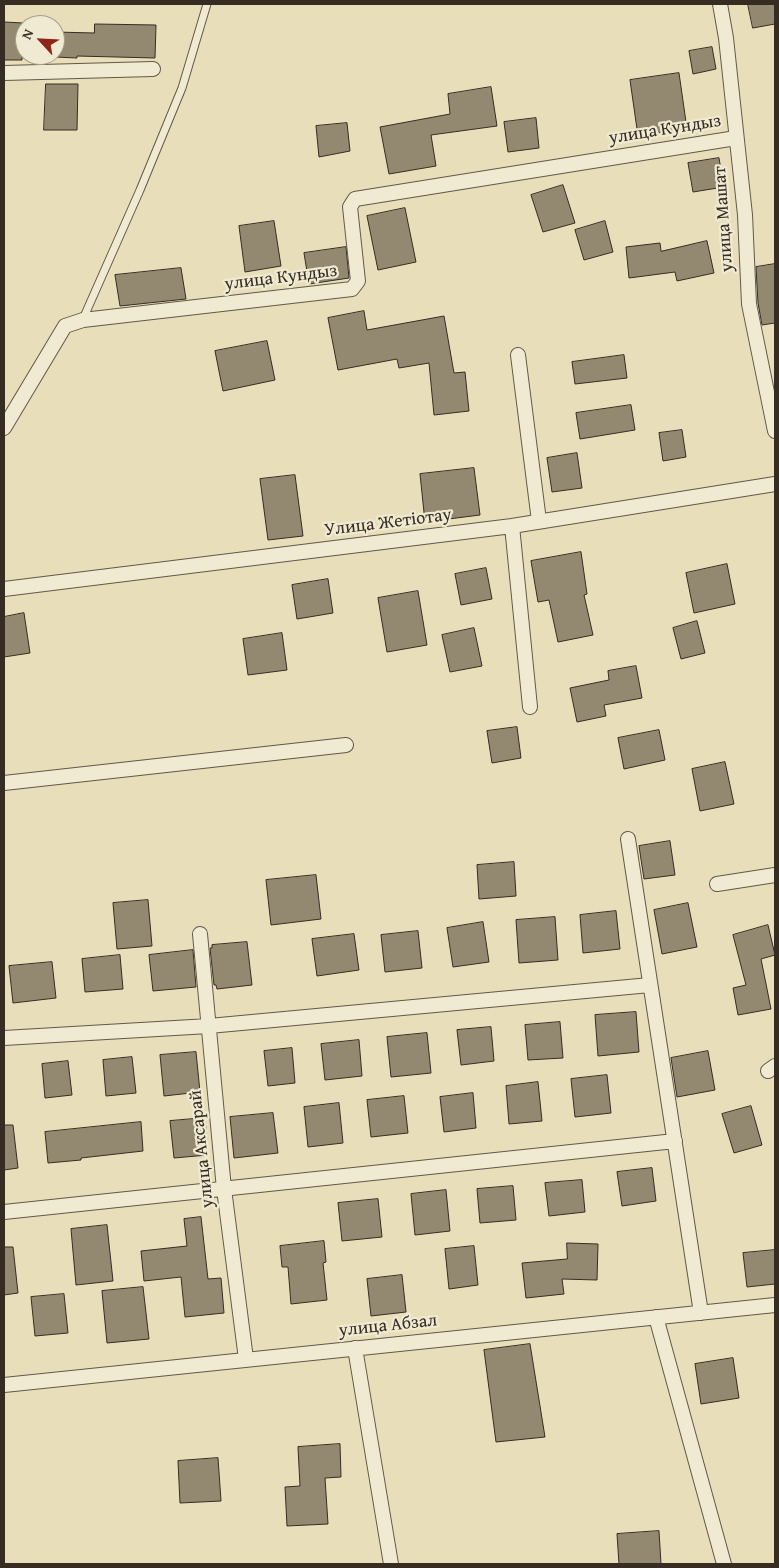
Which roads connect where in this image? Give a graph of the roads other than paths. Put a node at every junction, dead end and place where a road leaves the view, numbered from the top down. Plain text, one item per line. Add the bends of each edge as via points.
1 (206, 4) edge
2 (720, 4) edge
3 (153, 69) dead end
4 (4, 73) edge
5 (736, 138) junction
6 (83, 320) junction
7 (518, 355) dead end
8 (4, 428) edge
9 (775, 431) edge
10 (775, 484) edge
11 (539, 522) junction
12 (512, 526) junction
13 (4, 589) edge
14 (530, 707) dead end
15 (346, 745) dead end
16 (4, 783) edge
17 (628, 839) dead end
18 (775, 875) edge
19 (717, 884) dead end
20 (200, 934) dead end
21 (650, 985) junction
22 (209, 1026) junction
23 (4, 1038) edge
24 (674, 1141) junction
25 (224, 1189) junction
26 (4, 1212) edge
27 (775, 1305) edge
28 (701, 1313) junction
29 (656, 1317) junction
30 (355, 1348) junction
31 (246, 1359) junction
32 (4, 1385) edge
33 (392, 1564) edge
34 (724, 1564) edge

1 - 6 lane via 182,88
2 - 5 street, улица Машат
3 - 4 street
5 - 6 street, улица Кундыз via 355,199 350,207 358,282 352,289
5 - 9 street, улица Машат via 745,215 749,304
6 - 8 street, улица Кундыз via 66,326
7 - 11 street
10 - 11 street, Улица Жетіотау
11 - 12 street, Улица Жетіотау
12 - 13 street, Улица Жетіотау
12 - 14 street
15 - 16 street
17 - 21 street
18 - 19 street
20 - 22 street, улица Аксарай
21 - 22 street
21 - 24 street
22 - 23 street
22 - 25 street, улица Аксарай
24 - 25 street
24 - 28 street
25 - 26 street
25 - 31 street, улица Аксарай
27 - 28 street, улица Абзал
28 - 29 street, улица Абзал
29 - 30 street, улица Абзал
29 - 34 street
30 - 31 street, улица Абзал
30 - 33 street
31 - 32 street, улица Абзал

